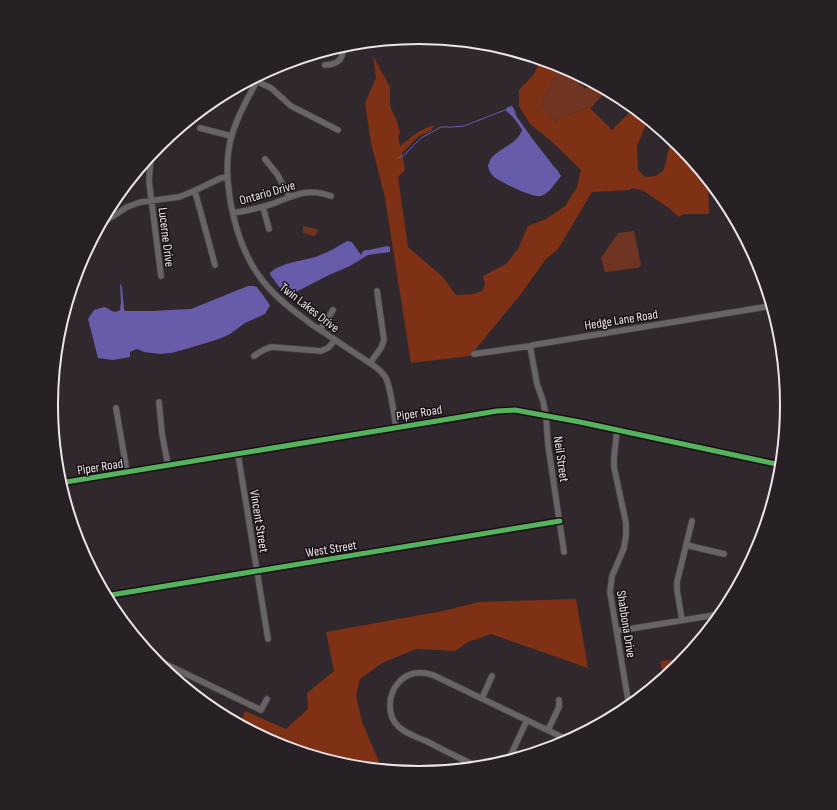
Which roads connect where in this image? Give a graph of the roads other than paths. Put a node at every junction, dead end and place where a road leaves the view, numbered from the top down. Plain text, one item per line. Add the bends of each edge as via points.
1 (342, 52) edge
2 (325, 64) dead end
3 (258, 82) edge
4 (252, 85) edge
5 (200, 128) dead end
6 (338, 130) dead end
7 (231, 136) junction
8 (265, 159) dead end
9 (150, 163) edge
10 (227, 177) junction
11 (194, 191) junction
12 (289, 196) junction
13 (331, 196) dead end
14 (151, 200) junction
15 (263, 206) junction
16 (233, 213) junction
17 (110, 218) edge
18 (269, 229) dead end
19 (215, 265) dead end
20 (161, 276) dead end
21 (377, 291) dead end
22 (765, 307) edge
23 (333, 310) dead end
24 (320, 330) junction
25 (335, 340) junction
26 (530, 346) junction
27 (474, 354) dead end
28 (254, 356) dead end
29 (370, 363) junction
30 (159, 402) dead end
31 (116, 408) dead end
32 (546, 416) junction
33 (396, 427) junction
34 (617, 430) junction
35 (238, 454) junction
36 (774, 464) edge
37 (168, 465) junction
38 (126, 472) junction
39 (66, 482) edge
40 (692, 520) dead end
41 (560, 521) junction
42 (686, 545) junction
43 (564, 552) dead end
44 (724, 554) dead end
45 (257, 571) junction
46 (112, 595) edge
47 (712, 615) edge
48 (682, 620) junction
49 (617, 631) junction
50 (268, 639) dead end
51 (169, 666) edge
52 (492, 676) dead end
53 (482, 698) junction
54 (629, 698) edge
55 (268, 699) dead end
56 (559, 700) dead end
57 (527, 720) junction
58 (548, 730) junction
59 (562, 737) edge
60 (511, 754) edge
61 (469, 762) edge

1 - 2 street via 339,61
3 - 6 street via 271,88 291,106
4 - 7 street, Twin Lakes Drive
5 - 7 street
7 - 10 street, Twin Lakes Drive
8 - 12 street
9 - 14 street, Lucerne Drive
10 - 11 street
10 - 16 street, Twin Lakes Drive
11 - 14 street via 179,197
11 - 19 street
12 - 13 street, Ontario Drive via 308,192
12 - 15 street, Ontario Drive
14 - 17 street via 127,207
14 - 20 street, Lucerne Drive
15 - 16 street, Ontario Drive
15 - 18 street
16 - 24 street, Twin Lakes Drive via 244,250 262,280 288,308
21 - 29 street via 386,343
22 - 26 street, Hedge Lane Road
23 - 24 street
24 - 25 street, Twin Lakes Drive
25 - 28 street via 321,351 272,347
25 - 29 street, Twin Lakes Drive
26 - 27 street, Hedge Lane Road
26 - 32 street, Neil Street
29 - 33 street, Twin Lakes Drive via 381,371 387,380
30 - 37 street
31 - 38 street
32 - 33 street, Piper Road via 502,410
32 - 34 street, Piper Road
32 - 41 street, Neil Street
33 - 35 street, Piper Road
34 - 36 street, Piper Road
34 - 49 street, Shabbona Drive via 614,467 625,517 626,535 610,586
35 - 37 street, Piper Road
35 - 45 street, Vincent Street
37 - 38 street, Piper Road
38 - 39 street, Piper Road
40 - 42 street
41 - 43 street, Neil Street
41 - 45 street, West Street
42 - 44 street
42 - 48 street via 677,582
45 - 46 street, West Street
45 - 50 street, Vincent Street
47 - 48 street
48 - 49 street
49 - 54 street, Shabbona Drive
51 - 55 street via 261,710
52 - 53 street
53 - 57 street
53 - 61 street via 422,672 403,678 392,694 390,711 398,727
56 - 58 street via 559,707
57 - 58 street
57 - 60 street
58 - 59 street

